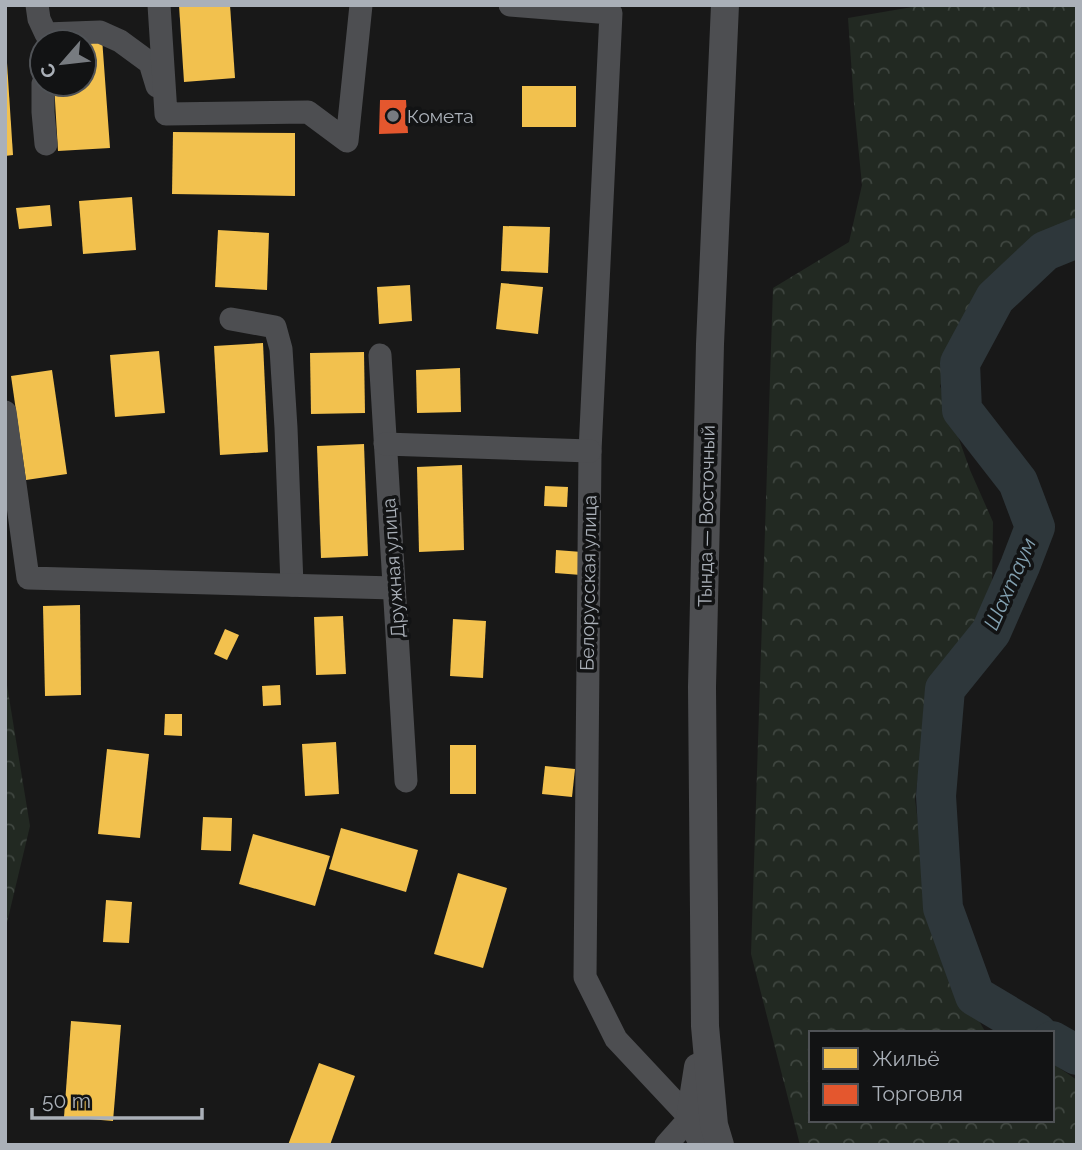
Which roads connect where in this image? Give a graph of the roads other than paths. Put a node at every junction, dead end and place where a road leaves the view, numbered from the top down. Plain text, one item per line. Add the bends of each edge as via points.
1 (37, 5) edge
2 (159, 5) edge
3 (361, 5) edge
4 (509, 5) edge
5 (724, 5) edge
6 (42, 28) edge
7 (98, 32) edge
8 (43, 98) edge
9 (166, 114) junction
10 (46, 144) dead end
11 (231, 319) dead end
12 (380, 355) dead end
13 (5, 412) edge
14 (385, 444) junction
15 (590, 451) junction
16 (292, 585) junction
17 (394, 588) junction
18 (406, 781) dead end
19 (705, 1027) junction
20 (690, 1118) junction
21 (667, 1145) edge
22 (704, 1145) edge
23 (720, 1145) edge

1 - 6 street
2 - 9 street
3 - 9 street via 346,141 308,112
4 - 15 street, Белорусская улица via 611,13
5 - 19 street, Тында — Восточный via 702,687
7 - 9 street via 120,41 150,63
8 - 10 street
11 - 16 street via 275,327 281,349
12 - 14 street, Дружная улица
13 - 16 street via 28,578
14 - 15 street
14 - 17 street, Дружная улица
15 - 20 street, Белорусская улица via 585,977 616,1039
16 - 17 street
17 - 18 street, Дружная улица
19 - 20 street
19 - 23 street
20 - 21 street
20 - 22 street

